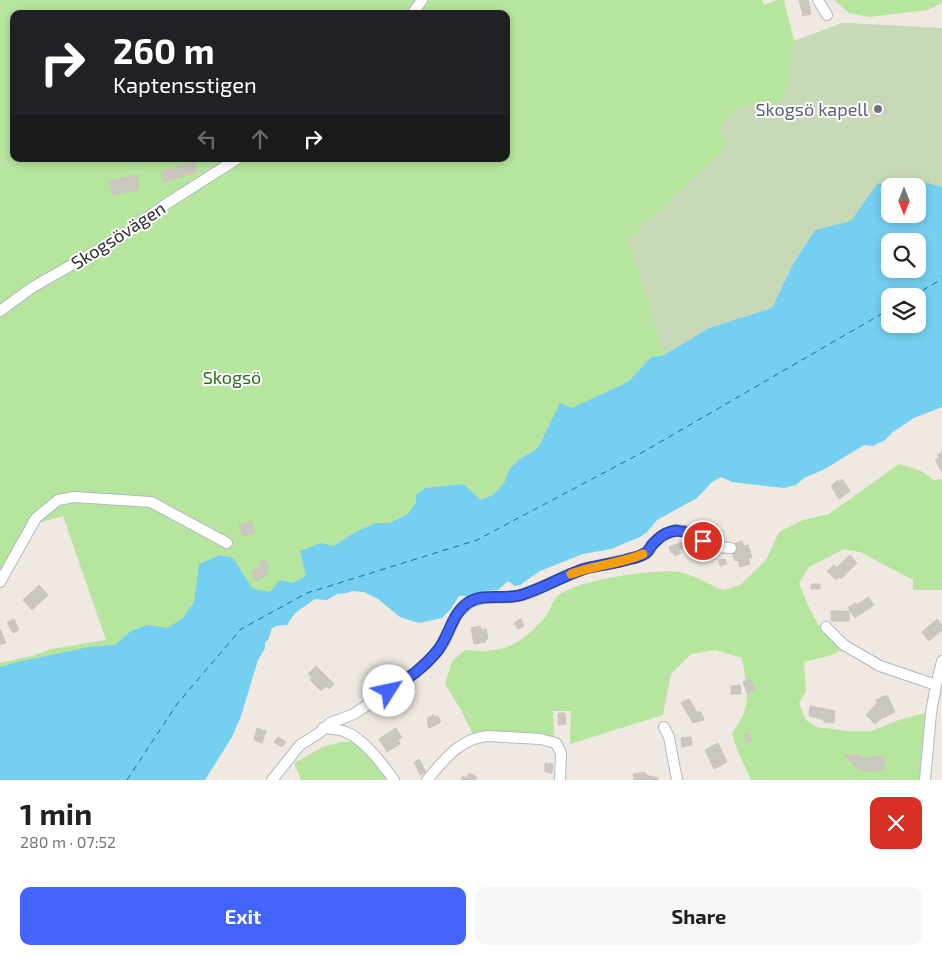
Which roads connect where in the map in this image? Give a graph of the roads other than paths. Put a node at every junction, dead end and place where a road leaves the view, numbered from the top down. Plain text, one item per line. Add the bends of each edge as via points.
1 (818, 0) edge
2 (827, 15) dead end
3 (232, 162) edge
4 (0, 311) edge
5 (227, 543) dead end
6 (731, 548) dead end
7 (0, 582) edge
8 (826, 627) dead end
9 (942, 661) edge
10 (936, 684) junction
11 (664, 727) dead end
12 (323, 728) junction
13 (272, 780) edge
14 (394, 780) edge
15 (427, 780) edge
16 (560, 780) edge
17 (677, 780) edge
18 (925, 780) edge

1 - 2 street
3 - 4 street, Skogsövägen via 124,235 33,287
5 - 7 street via 151,502 74,497 58,500 36,518
6 - 12 street via 716,548 687,532 675,530 636,557 583,569 522,595 470,602 457,614 438,651 415,673 354,714
8 - 10 street via 844,645 880,666
9 - 10 street
10 - 18 street
11 - 17 street
12 - 13 street via 300,745
12 - 14 street via 347,732 355,737
15 - 16 street via 455,749 481,736 540,738 556,743 561,753

